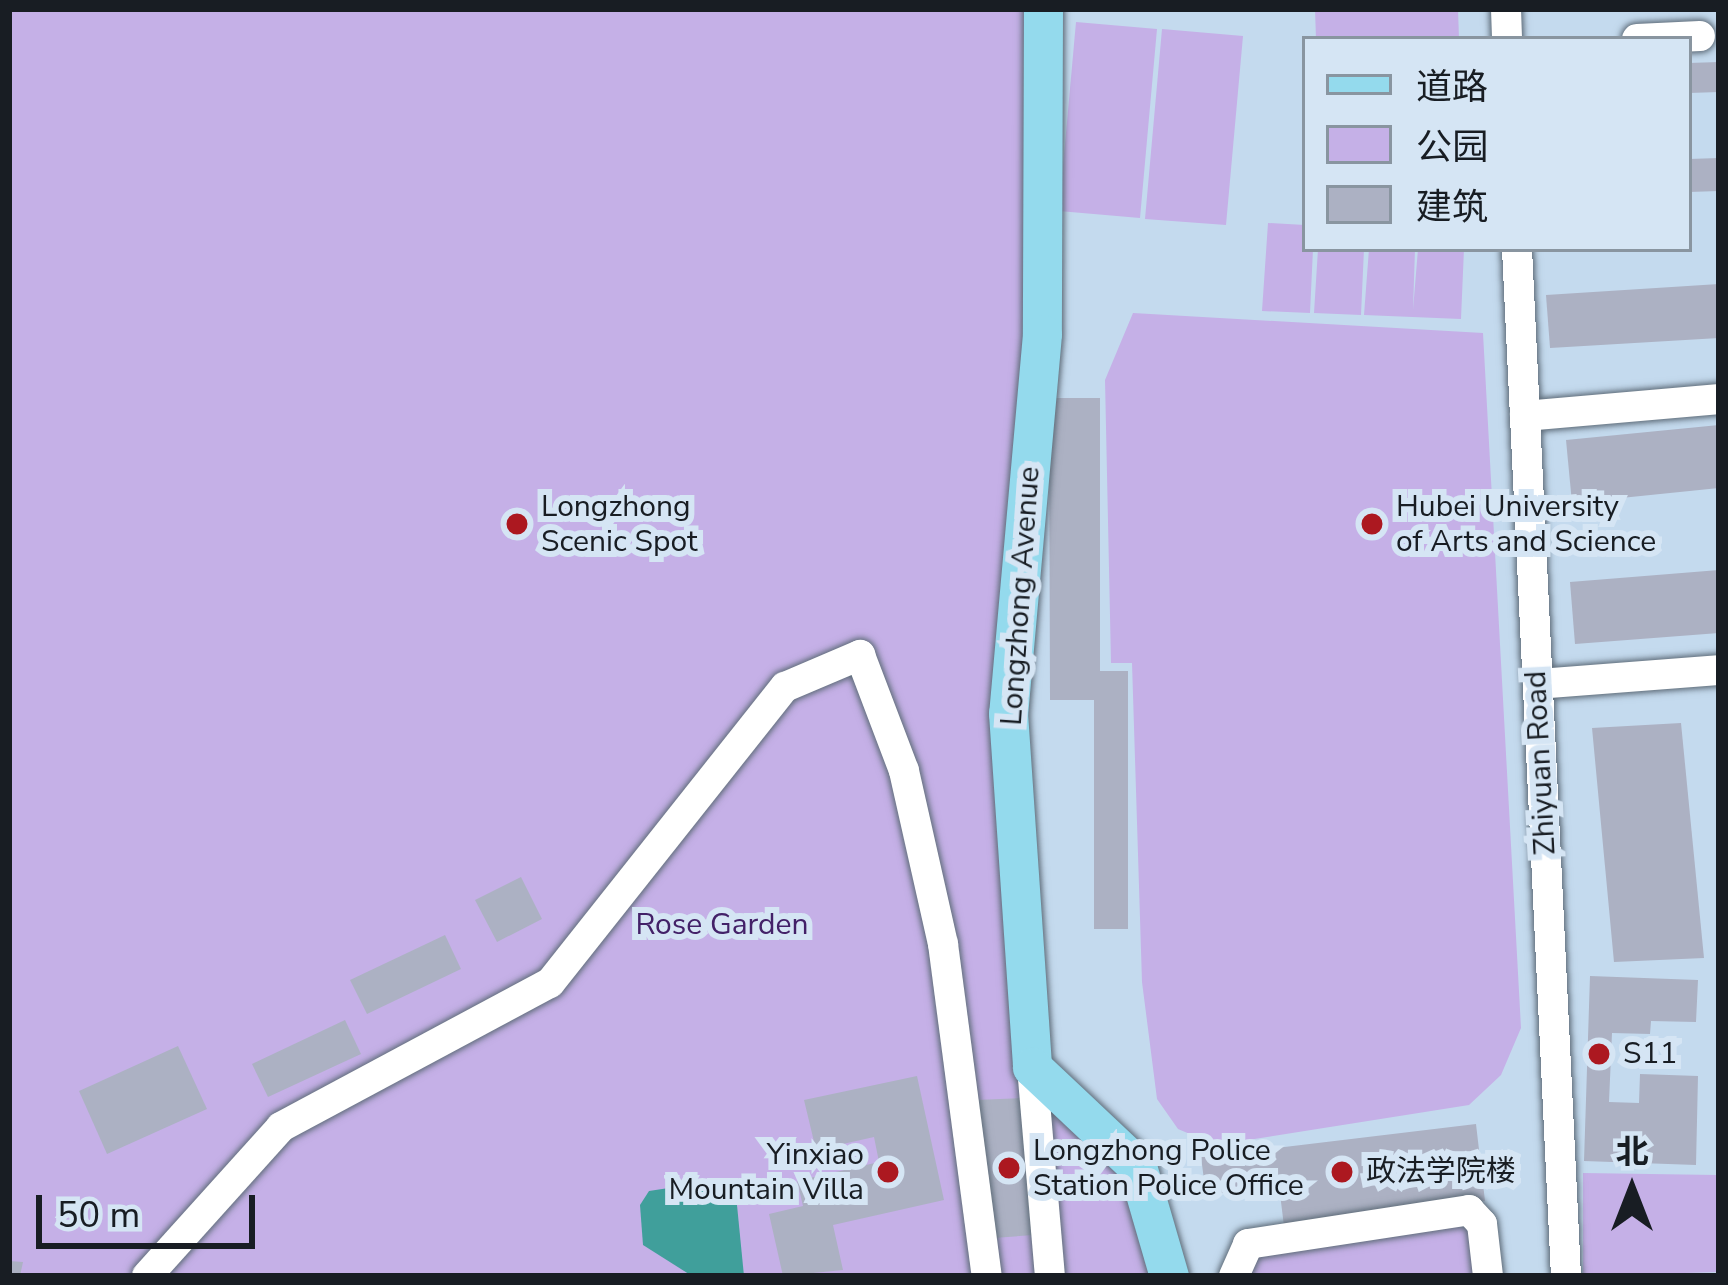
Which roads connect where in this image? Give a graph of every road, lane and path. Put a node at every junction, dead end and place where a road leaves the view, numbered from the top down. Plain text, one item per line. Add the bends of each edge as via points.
1 (1043, 9) edge
2 (1692, 36) edge
3 (1700, 36) dead end
4 (1517, 252) edge
5 (1719, 399) edge
6 (1525, 416) junction
7 (1719, 670) edge
8 (1538, 684) junction
9 (1032, 1067) junction
10 (147, 1276) edge
11 (987, 1276) edge
12 (1050, 1276) edge
13 (1169, 1276) edge
14 (1234, 1276) edge
15 (1487, 1276) edge
16 (1566, 1276) edge

1 - 9 main road, Longzhong Avenue via 1042,334 1008,713
2 - 3 street
4 - 6 street, Zhiyuan Road
5 - 6 street
6 - 8 street, Zhiyuan Road
7 - 8 street
8 - 16 street, Zhiyuan Road
9 - 12 street
9 - 13 main road via 1137,1166
10 - 11 street via 280,1127 550,983 785,687 860,655 904,771 943,944
14 - 15 street via 1248,1244 1468,1210 1481,1224

